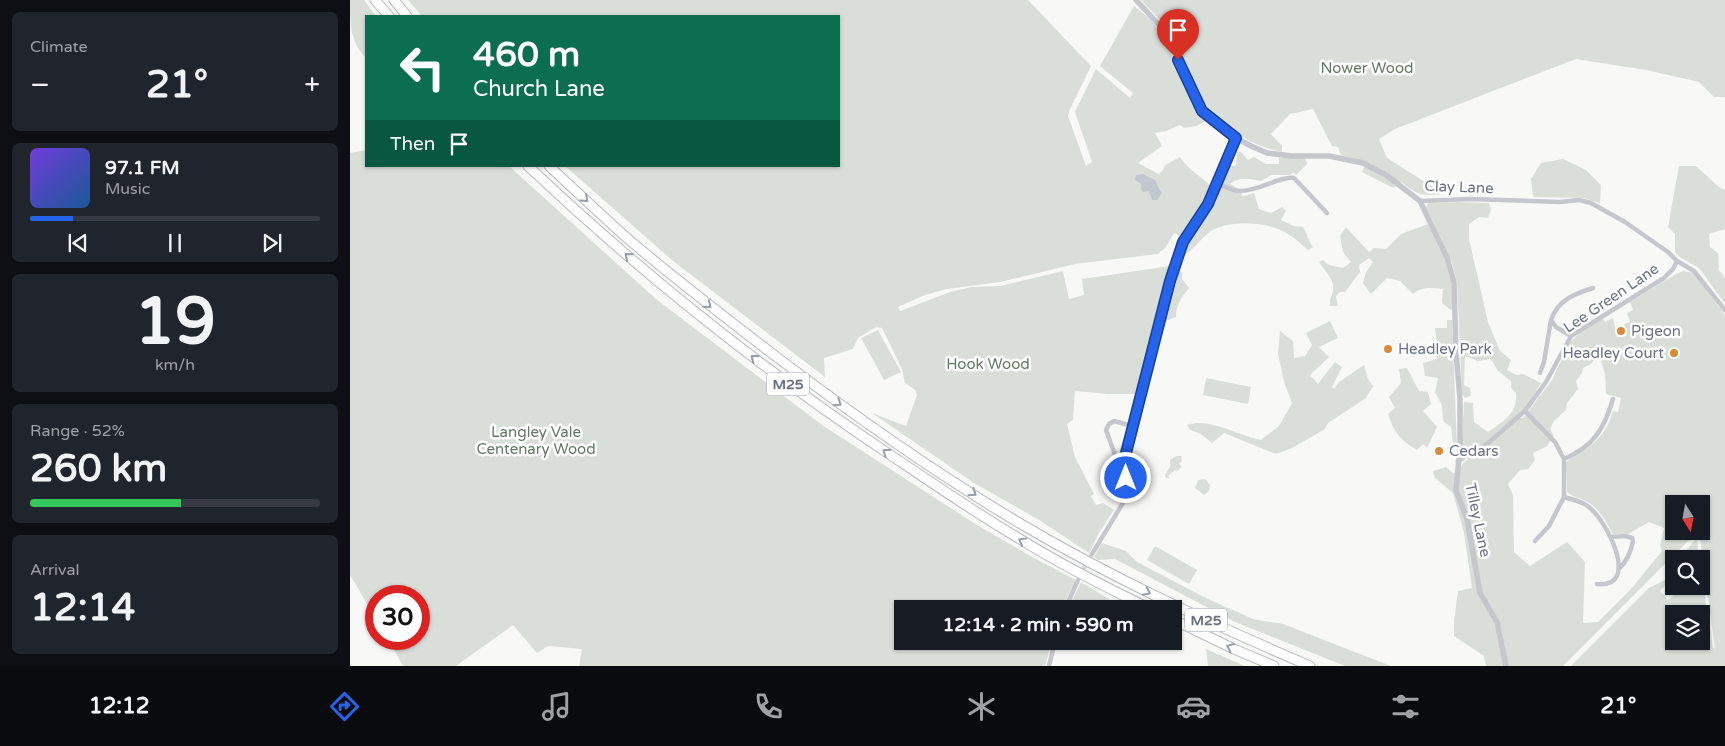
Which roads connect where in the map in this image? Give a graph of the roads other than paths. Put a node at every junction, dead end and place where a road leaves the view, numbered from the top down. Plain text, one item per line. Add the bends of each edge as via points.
1 (375, 0) edge
2 (394, 0) edge
3 (1136, 0) edge
4 (388, 15) edge
5 (406, 15) edge
6 (1236, 138) junction
7 (529, 167) edge
8 (550, 167) edge
9 (1216, 183) junction
10 (1420, 201) junction
11 (1327, 213) dead end
12 (1677, 261) junction
13 (1593, 288) dead end
14 (1725, 310) edge
15 (1552, 320) junction
16 (1571, 336) junction
17 (1540, 373) dead end
18 (1613, 399) dead end
19 (1525, 411) junction
20 (1132, 426) junction
21 (1564, 459) junction
22 (1458, 461) junction
23 (1126, 478) junction
24 (1564, 497) junction
25 (1612, 537) junction
26 (1535, 541) dead end
27 (1092, 554) tunnel mouth
28 (1619, 569) junction
29 (1078, 580) tunnel mouth
30 (1597, 584) dead end
31 (1068, 600) edge
32 (1133, 600) edge
33 (1182, 624) edge
34 (1053, 650) edge
35 (1049, 666) edge
36 (1274, 666) edge
37 (1310, 666) edge
38 (1506, 666) edge

1 - 4 highway
2 - 5 highway
3 - 6 street, Clay Lane via 1162,28 1202,111
6 - 9 street
6 - 10 street, Clay Lane via 1267,153 1329,156 1363,163 1386,175
32 -> 7 highway, M25 via 1015,537 825,411 724,336
8 -> 37 highway, M25 via 627,238 714,310 830,398 921,460 1021,524 1122,580 1238,636
9 - 11 street via 1238,191 1255,190 1288,177 1294,178
9 - 20 street via 1208,204 1183,242
10 - 12 street, Clay Lane via 1579,200 1625,222
10 - 22 street, Tilley Lane via 1454,282 1460,399
12 - 14 street, Clay Lane via 1694,270
12 - 16 street, Lee Green Lane via 1664,278
13 - 15 street via 1571,295 1554,312
15 - 16 street via 1556,327
15 - 17 street
16 - 19 street, Lee Green Lane via 1546,382
18 - 21 street via 1607,418 1594,440
19 - 21 street via 1555,442
19 - 22 street, Lee Green Lane via 1488,444
20 - 23 street via 1126,453
20 - 23 street via 1114,421 1106,430
21 - 24 street
22 - 38 street, Tilley Lane via 1456,490 1467,519 1480,593 1497,622
23 - 27 street via 1126,498
24 - 25 street via 1587,505
24 - 26 street via 1549,526
25 - 28 street
25 - 28 street via 1625,536 1633,541 1631,551
28 - 30 street via 1611,583
29 - 31 street
36 -> 33 highway, M25
34 - 35 street

